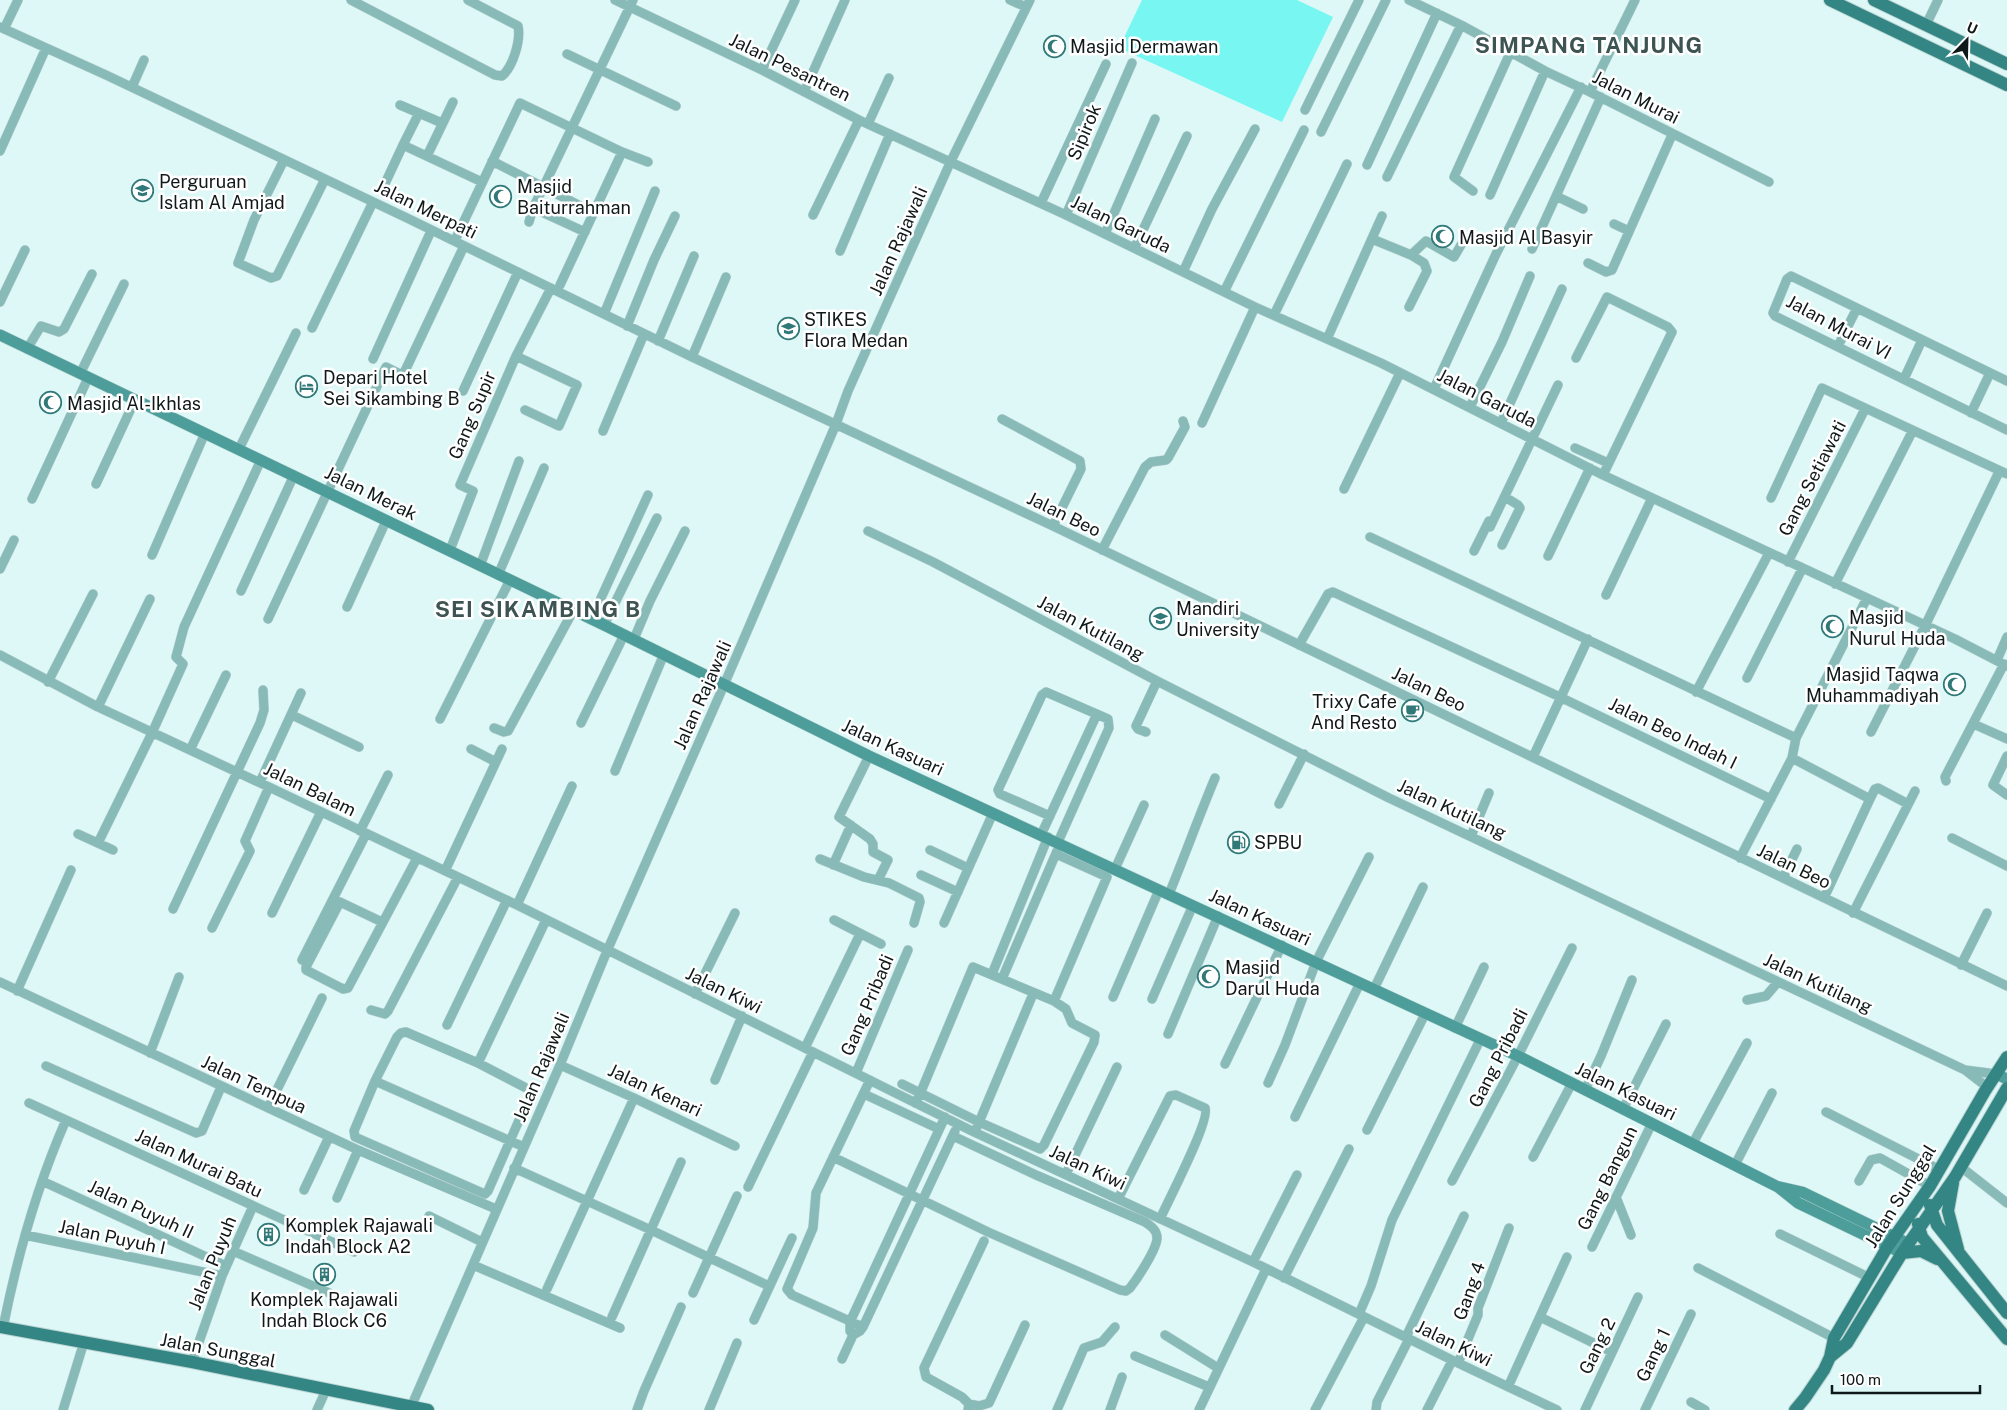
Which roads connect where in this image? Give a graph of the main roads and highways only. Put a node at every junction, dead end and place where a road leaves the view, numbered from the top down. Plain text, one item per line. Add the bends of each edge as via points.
1 (1830, 0) edge
2 (1874, 0) edge
3 (2007, 64) edge
4 (2007, 85) edge
5 (2007, 1057) edge
6 (2002, 1076) edge
7 (2005, 1093) edge
8 (1958, 1172) junction
9 (1929, 1188) junction
10 (1916, 1206) junction
11 (1931, 1210) junction
12 (1918, 1229) junction
13 (1906, 1248) junction
14 (1961, 1256) junction
15 (1941, 1262) junction
16 (2007, 1313) edge
17 (2, 1328) edge
18 (2007, 1339) edge
19 (1830, 1357) junction
20 (428, 1410) edge
21 (1795, 1410) edge

1 - 4 main road
2 - 3 main road
5 - 6 main road, Jalan Sunggal
6 - 9 main road, Jalan Sunggal via 1987,1087
7 - 8 main road, Jalan Sunggal
8 - 11 main road, Jalan Sunggal
8 - 14 main road via 1948,1211
9 - 10 main road, Jalan Sunggal
9 - 11 main road
10 - 12 main road
10 - 19 main road, Jalan Sunggal via 1834,1338
11 - 12 main road, Jalan Sunggal
11 - 14 main road via 1937,1225
12 - 13 main road, Jalan Sunggal
12 - 15 main road
13 - 15 main road via 1921,1251
13 - 19 main road, Jalan Sunggal via 1847,1342
14 - 16 main road
15 - 18 main road
17 - 20 main road, Jalan Sunggal via 192,1362
19 - 21 main road, Jalan Sunggal

